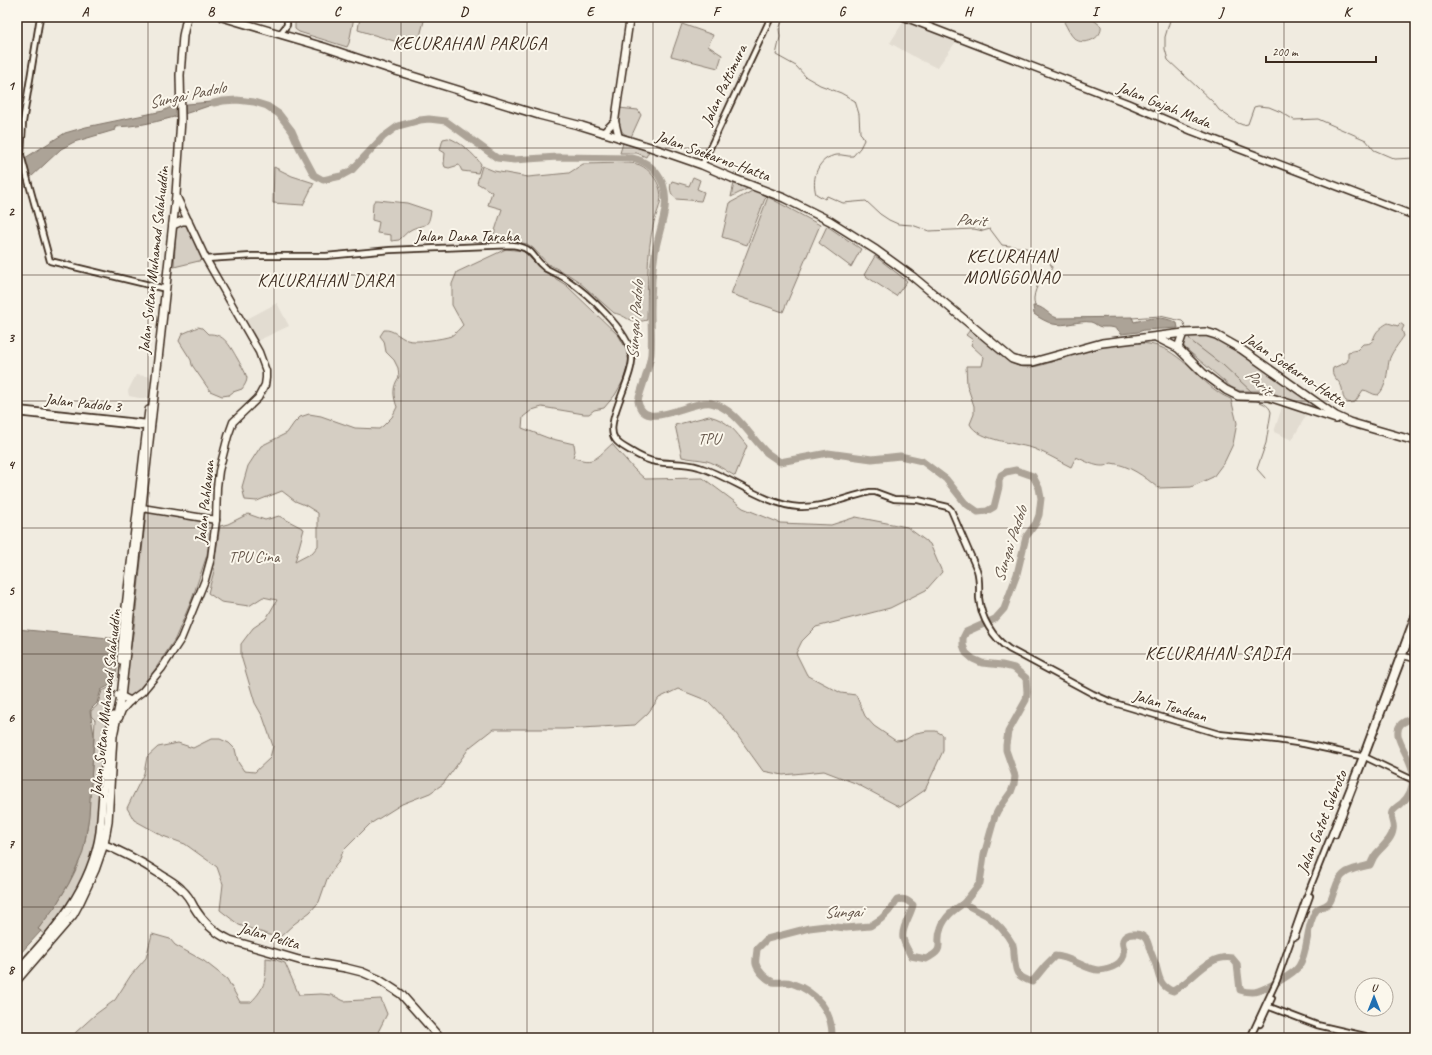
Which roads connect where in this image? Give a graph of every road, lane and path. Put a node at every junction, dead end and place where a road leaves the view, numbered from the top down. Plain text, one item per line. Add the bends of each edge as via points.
1 (40, 17) edge
2 (187, 17) edge
3 (222, 17) edge
4 (287, 17) edge
5 (630, 17) edge
6 (771, 17) edge
7 (904, 17) edge
8 (287, 25) junction
9 (280, 34) junction
10 (290, 37) junction
11 (615, 120) junction
12 (603, 133) junction
13 (619, 138) junction
14 (702, 165) junction
15 (176, 195) junction
16 (1415, 216) edge
17 (188, 221) junction
18 (173, 225) junction
19 (206, 259) junction
20 (166, 289) junction
21 (1186, 333) junction
22 (1156, 337) junction
23 (1178, 348) junction
24 (152, 403) junction
25 (17, 409) edge
26 (17, 413) edge
27 (79, 418) junction
28 (147, 425) junction
29 (1399, 437) junction
30 (1415, 442) edge
31 (142, 508) junction
32 (216, 520) junction
33 (983, 612) joint
34 (1415, 614) edge
35 (1415, 625) edge
36 (1404, 656) junction
37 (1415, 659) edge
38 (120, 696) junction
39 (130, 701) junction
40 (116, 723) junction
41 (109, 754) junction
42 (1364, 757) junction
43 (1415, 781) edge
44 (102, 843) junction
45 (71, 913) junction
46 (17, 971) edge
47 (17, 980) edge
48 (1267, 1006) junction
49 (440, 1038) edge
50 (1251, 1038) edge
51 (1367, 1038) edge

1 - 20 street via 23,122 21,155 50,261
2 - 15 highway, Jalan Sultan Muhamad Salahuddin via 181,62 181,120
3 - 9 highway, Jalan Soekarno-Hatta
4 - 8 street
5 - 11 main road
6 - 14 street, Jalan Pattimura
7 - 16 main road, Jalan Gajah Mada
8 - 9 street
8 - 10 street
9 - 10 highway, Jalan Soekarno-Hatta
10 - 12 highway, Jalan Soekarno-Hatta
11 - 12 main road
11 - 13 main road
12 - 13 highway, Jalan Soekarno-Hatta
13 - 14 highway, Jalan Soekarno-Hatta
14 - 22 highway, Jalan Soekarno-Hatta via 802,206 876,250 917,280 1012,359 1032,362 1102,342
15 - 17 main road, Jalan Pahlawan
15 - 18 highway, Jalan Sultan Muhamad Salahuddin
17 - 18 highway
17 - 19 main road, Jalan Pahlawan
18 - 20 highway, Jalan Sultan Muhamad Salahuddin
19 - 32 main road, Jalan Pahlawan via 259,352 266,370 263,392 233,422 228,436 219,471
19 - 33 street, Jalan Dana Taraha via 326,256 512,245 525,247 545,267 585,294 614,322 627,341 632,353 632,367 612,425 614,438 619,444 656,462 698,467 790,506 813,507 875,492 894,499 930,502 948,507 979,577 979,596
20 - 24 highway, Jalan Sultan Muhamad Salahuddin
21 - 22 highway, Jalan Soekarno-Hatta
21 - 23 highway
21 - 29 highway, Jalan Soekarno-Hatta via 1206,332 1216,335 1242,349 1336,416
22 - 23 highway, Jalan Soekarno-Hatta
23 - 29 highway, Jalan Soekarno-Hatta via 1203,373 1238,396 1269,396 1349,424
24 - 28 highway, Jalan Sultan Muhamad Salahuddin
24 - 31 highway, Jalan Sultan Muhamad Salahuddin via 154,410
25 - 27 street, Jalan Padolo 3
26 - 27 street, Jalan Padolo 3
27 - 28 street, Jalan Padolo 3
28 - 38 highway, Jalan Sultan Muhamad Salahuddin via 124,624
29 - 30 highway, Jalan Soekarno-Hatta
31 - 32 main road
31 - 38 highway, Jalan Sultan Muhamad Salahuddin
32 - 39 main road, Jalan Pahlawan via 205,580 181,639 162,668 142,692
33 - 42 street, Jalan Tendean via 1001,644 1111,702 1219,734 1304,744
34 - 42 street, Jalan Gatot Subroto
35 - 36 street, Jalan Gatot Subroto
36 - 37 street
36 - 42 street, Jalan Gatot Subroto
38 - 39 highway
38 - 40 highway, Jalan Sultan Muhamad Salahuddin
38 - 41 highway, Jalan Sultan Muhamad Salahuddin via 109,734
39 - 40 main road, Jalan Pahlawan
40 - 41 highway, Jalan Sultan Muhamad Salahuddin
41 - 44 highway, Jalan Sultan Muhamad Salahuddin via 108,822
42 - 43 street, Jalan Tendean
42 - 48 street, Jalan Gatot Subroto via 1300,913
44 - 45 highway, Jalan Sultan Muhamad Salahuddin via 90,882
44 - 49 highway, Jalan Pelita via 133,857 182,890 219,935 299,960 346,968 378,979 396,989
45 - 46 highway, Jalan Sultan Muhamad Salahuddin
45 - 47 highway, Jalan Sultan Muhamad Salahuddin
48 - 50 street, Jalan Gatot Subroto
48 - 51 street via 1317,1025

